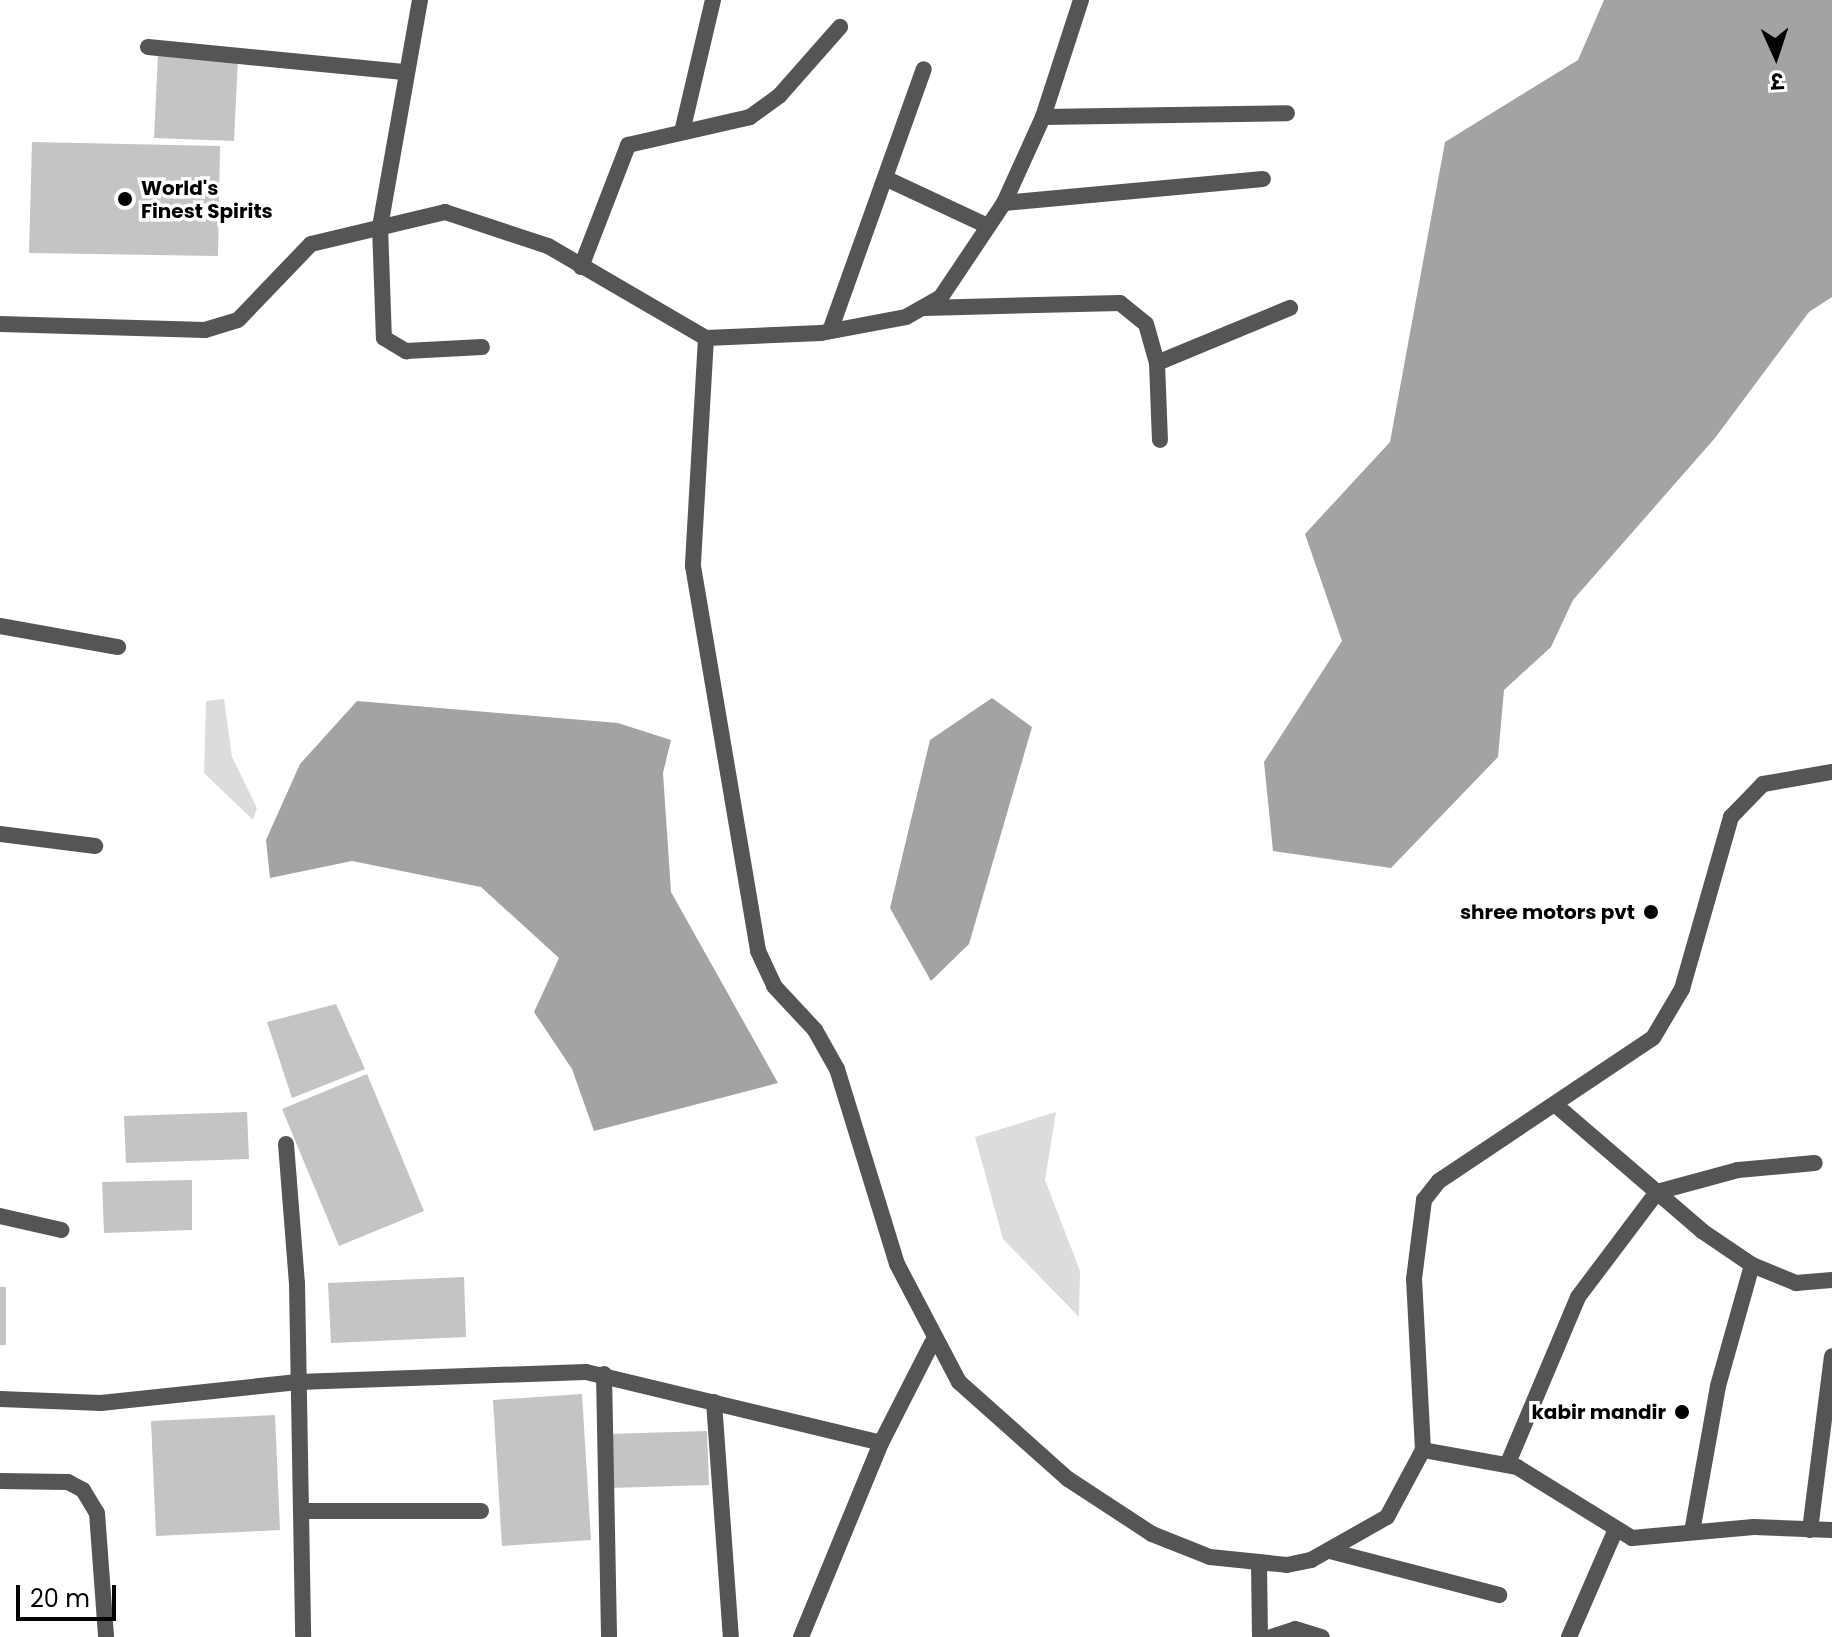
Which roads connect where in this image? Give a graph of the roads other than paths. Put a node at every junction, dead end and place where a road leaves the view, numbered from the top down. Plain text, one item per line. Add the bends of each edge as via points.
1 (420, 0) edge
2 (713, 0) edge
3 (1081, 0) edge
4 (840, 27) dead end
5 (148, 47) dead end
6 (924, 69) dead end
7 (404, 72) junction
8 (1287, 113) dead end
9 (1043, 117) junction
10 (682, 132) junction
11 (887, 179) junction
12 (1263, 179) dead end
13 (1004, 203) junction
14 (380, 226) junction
15 (988, 226) junction
16 (581, 267) junction
17 (925, 308) junction
18 (1290, 308) dead end
19 (0, 324) edge
20 (830, 331) junction
21 (706, 338) junction
22 (482, 347) dead end
23 (1157, 363) junction
24 (1160, 440) dead end
25 (0, 626) edge
26 (118, 647) dead end
27 (1832, 772) edge
28 (0, 834) edge
29 (95, 846) dead end
30 (1558, 1107) junction
31 (286, 1144) dead end
32 (1815, 1163) dead end
33 (1657, 1192) junction
34 (0, 1216) edge
35 (61, 1230) dead end
36 (1752, 1265) junction
37 (1832, 1280) edge
38 (932, 1343) junction
39 (1832, 1356) edge
40 (604, 1374) junction
41 (298, 1382) junction
42 (0, 1399) edge
43 (714, 1402) junction
44 (881, 1443) junction
45 (1423, 1450) junction
46 (1508, 1463) junction
47 (0, 1481) edge
48 (301, 1511) junction
49 (481, 1511) dead end
50 (1810, 1530) junction
51 (1832, 1530) edge
52 (1615, 1531) junction
53 (1692, 1532) junction
54 (1330, 1551) junction
55 (1259, 1564) junction
56 (1499, 1595) dead end
57 (106, 1637) edge
58 (303, 1637) edge
59 (609, 1637) edge
60 (731, 1637) edge
61 (801, 1637) edge
62 (1260, 1637) edge
63 (1271, 1637) edge
64 (1322, 1637) edge
65 (1569, 1637) edge

1 - 7 street
2 - 10 street
3 - 9 street
4 - 10 street via 780,95 750,117
5 - 7 street
6 - 11 street
7 - 14 street
8 - 9 street
9 - 13 street
10 - 16 street via 628,145
11 - 15 street
11 - 20 street
12 - 13 street
13 - 15 street
14 - 16 street via 445,212 488,221
14 - 19 street via 311,244 238,320 205,330
14 - 22 street via 384,338 406,351
15 - 17 street via 941,297
16 - 21 street
17 - 20 street
17 - 23 street via 1120,303 1146,324
18 - 23 street
20 - 21 street
21 - 38 street via 693,566 758,951 774,986 815,1030 837,1069 897,1264
23 - 24 street
25 - 26 street
27 - 30 street via 1763,784 1744,799 1731,817 1671,1017
28 - 29 street
30 - 33 street
30 - 45 street via 1439,1181 1424,1200 1414,1279
31 - 41 street
32 - 33 street via 1738,1170
33 - 36 street
33 - 46 street via 1578,1297
34 - 35 street
36 - 37 street via 1796,1283
36 - 53 street via 1718,1386
38 - 44 street
38 - 55 street via 959,1382 1068,1479 1152,1534 1210,1557
39 - 50 street
40 - 41 street
40 - 43 street
40 - 59 street
41 - 42 street via 101,1403
41 - 48 street
43 - 44 street
43 - 60 street
44 - 61 street
45 - 46 street
45 - 54 street via 1387,1517
46 - 52 street
47 - 57 street via 68,1482 83,1490 97,1513
48 - 49 street
48 - 58 street
50 - 51 street
50 - 53 street
52 - 53 street via 1632,1538
52 - 65 street
54 - 55 street via 1287,1565
54 - 56 street
55 - 62 street
63 - 64 street via 1295,1629

